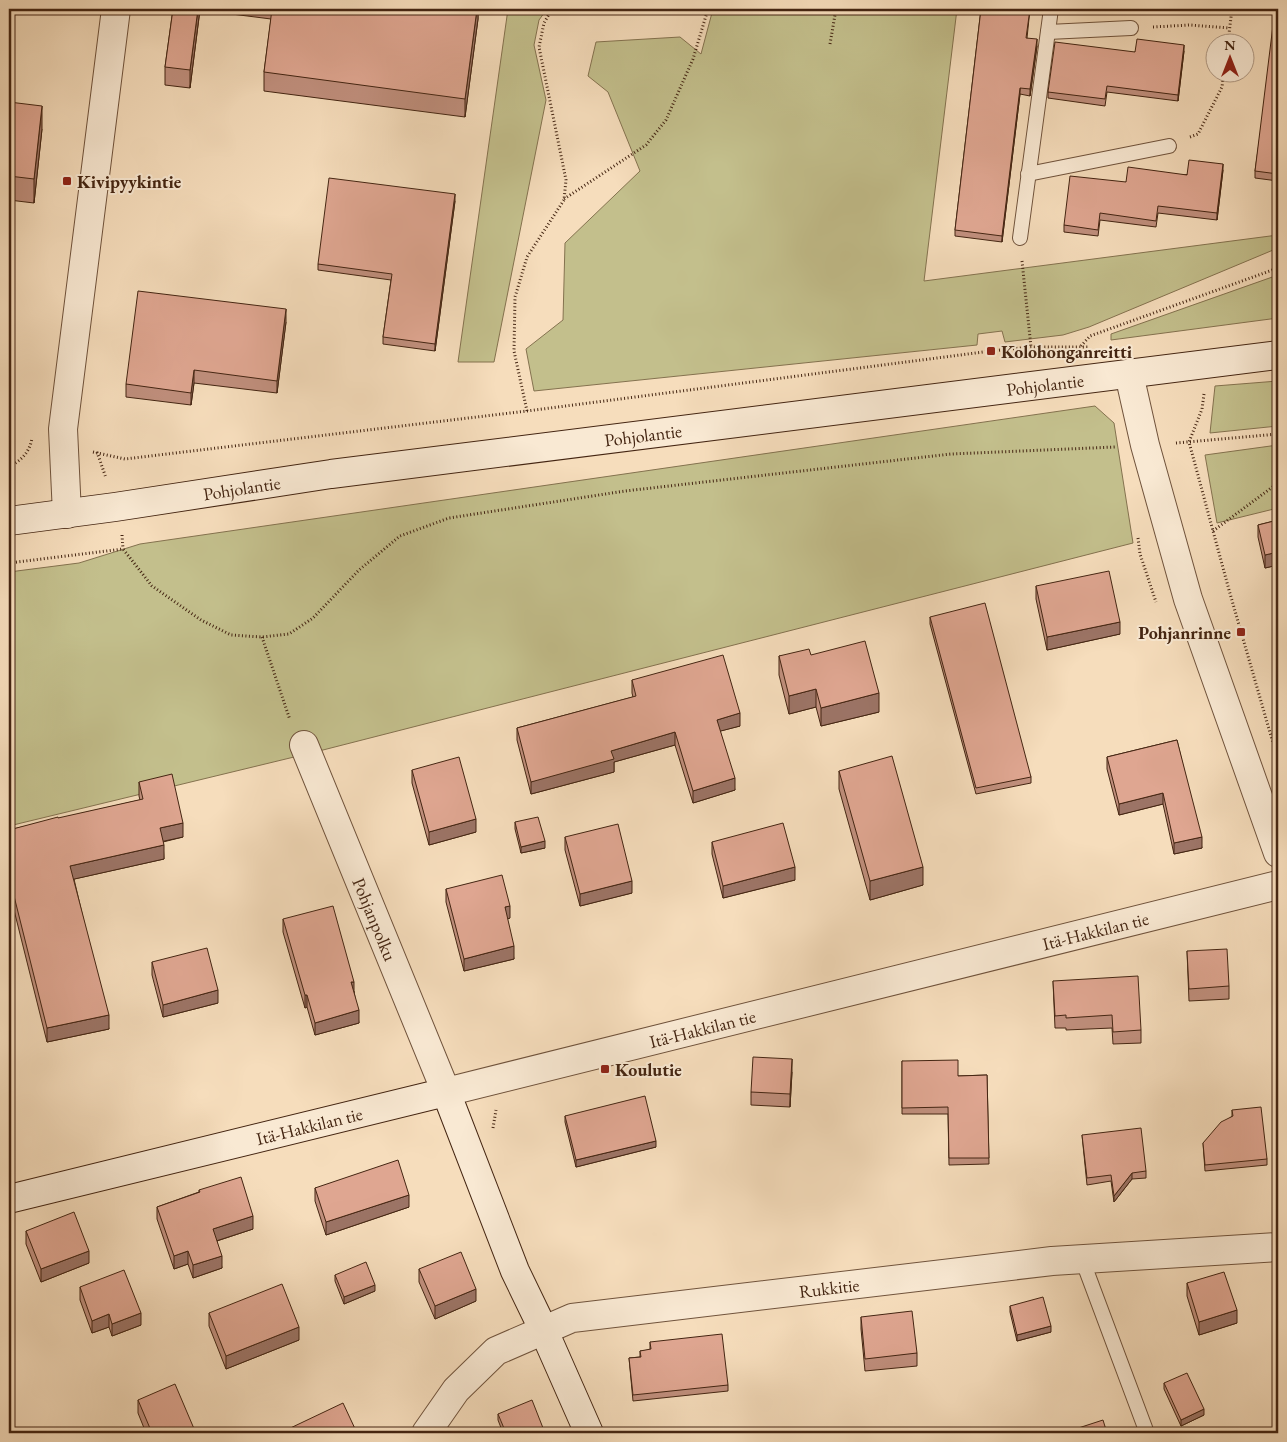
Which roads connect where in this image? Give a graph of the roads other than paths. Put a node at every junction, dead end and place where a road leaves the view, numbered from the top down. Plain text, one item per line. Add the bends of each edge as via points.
1 (116, 9) edge
2 (1051, 9) edge
3 (1131, 28) road end
4 (1048, 32) junction
5 (1169, 146) road end
6 (1028, 174) junction
7 (1020, 238) road end
8 (1278, 354) edge
9 (1129, 374) junction
10 (67, 514) junction
11 (9, 521) edge
12 (304, 745) road end
13 (1278, 853) edge
14 (1278, 885) edge
15 (446, 1092) junction
16 (9, 1199) edge
17 (1278, 1247) edge
18 (1082, 1259) junction
19 (544, 1331) junction
20 (426, 1433) edge
21 (589, 1433) edge
22 (1147, 1433) edge

1 - 10 street via 63,429
2 - 4 lane
3 - 4 lane
4 - 6 lane
5 - 6 lane
6 - 7 lane
8 - 9 street, Pohjolantie
9 - 10 street, Pohjolantie via 331,474
9 - 13 street via 1145,445 1188,599
10 - 11 street, Pohjolantie
12 - 15 street, Pohjanpolku
14 - 15 street, Itä-Hakkilan tie
15 - 16 street, Itä-Hakkilan tie
15 - 19 street via 514,1271
17 - 18 street, Rukkitie
18 - 19 street, Rukkitie via 572,1318
18 - 22 lane
19 - 20 street, Rukkitie via 496,1351 456,1390
19 - 21 street

